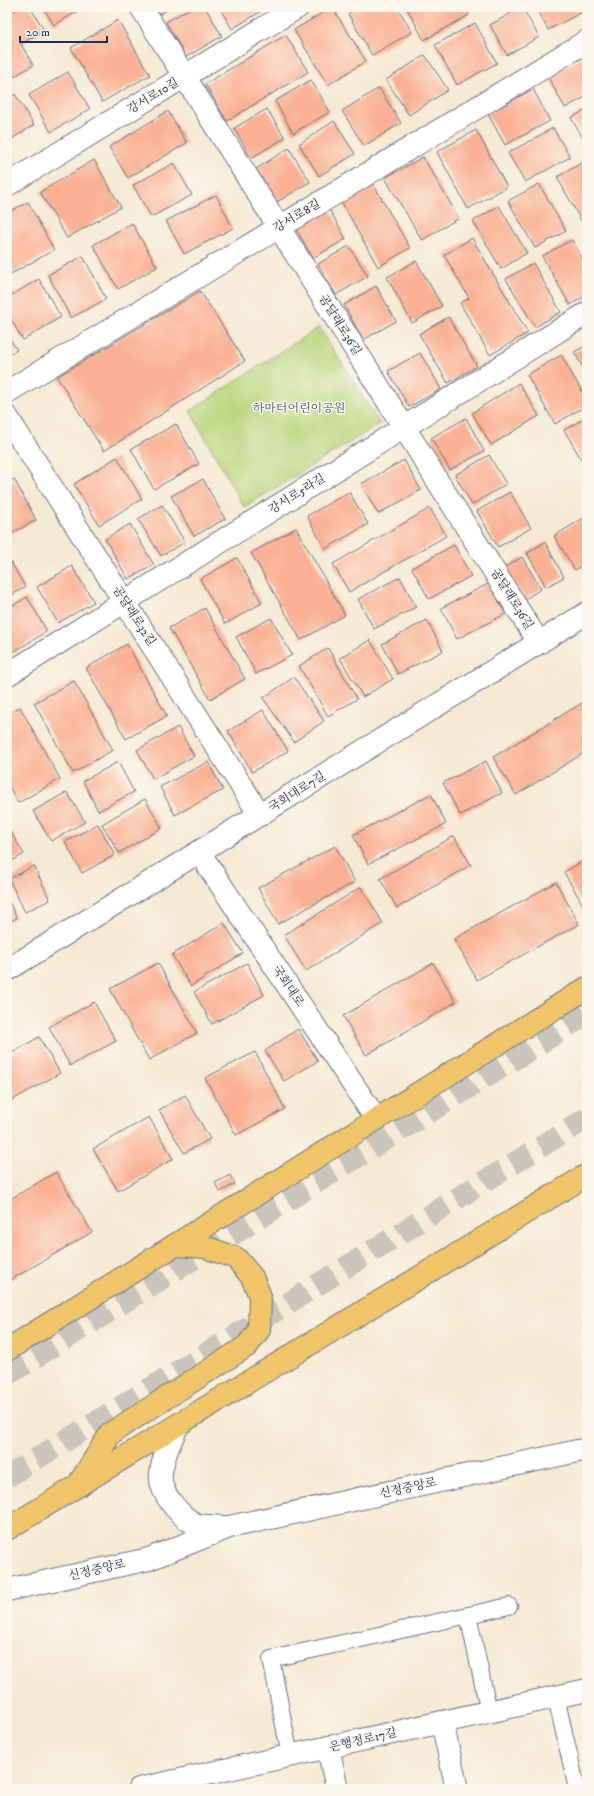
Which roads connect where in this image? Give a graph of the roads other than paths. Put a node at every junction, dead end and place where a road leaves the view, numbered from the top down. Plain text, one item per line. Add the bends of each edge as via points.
1 (141, 7) edge
2 (298, 7) edge
3 (587, 41) edge
4 (184, 77) junction
5 (7, 185) edge
6 (279, 227) junction
7 (587, 313) edge
8 (7, 392) edge
9 (7, 417) edge
10 (404, 428) junction
11 (124, 602) junction
12 (587, 613) edge
13 (539, 643) junction
14 (7, 675) edge
15 (260, 815) junction
16 (199, 852) junction
17 (7, 970) edge
18 (587, 988) edge
19 (376, 1119) junction
20 (587, 1175) edge
21 (175, 1245) junction
22 (7, 1350) edge
23 (178, 1425) junction
24 (587, 1449) edge
25 (77, 1486) junction
26 (229, 1527) junction
27 (7, 1529) edge
28 (7, 1590) edge
29 (509, 1606) dead end
30 (468, 1615) junction
31 (587, 1690) edge
32 (556, 1697) junction
33 (489, 1712) junction
34 (442, 1722) junction
35 (328, 1747) junction
36 (290, 1756) junction
37 (215, 1781) edge
38 (139, 1789) edge
39 (337, 1789) edge
40 (457, 1789) edge
41 (577, 1789) edge

1 - 4 street, 곰달래로36길
2 - 4 street, 강서로10길
3 - 6 street, 강서로8길
4 - 5 street, 강서로10길
4 - 6 street, 곰달래로36길
6 - 8 street, 강서로8길
6 - 10 street, 곰달래로36길
7 - 10 street, 강서로5라길
9 - 11 street, 곰달래로32길
10 - 11 street, 강서로5라길
10 - 13 street, 곰달래로36길
11 - 14 street, 강서로5라길
11 - 15 street, 곰달래로32길
12 - 13 street, 국회대로7길
13 - 15 street, 국회대로7길
15 - 16 street, 국회대로7길
16 - 17 street, 국회대로7길
16 - 19 street, 국회대로
18 - 19 main road
19 - 21 main road
20 - 23 main road
21 - 22 main road
21 - 25 main road via 205,1247 236,1258 252,1277 260,1296 259,1330 246,1346 111,1433
23 - 25 main road
23 - 26 street, 신정중앙로 via 164,1458 160,1476 167,1498 180,1513 196,1524
24 - 26 street, 신정중앙로
25 - 27 main road
26 - 28 street, 신정중앙로 via 149,1559
29 - 30 lane
30 - 33 lane
30 - 36 lane via 272,1659
31 - 32 street, 은행정로17길
32 - 33 street, 은행정로17길
32 - 41 lane
33 - 34 street, 은행정로17길
34 - 35 street, 은행정로17길
34 - 40 street
35 - 36 street, 은행정로17길
35 - 39 street
36 - 37 street, 은행정로17길
37 - 38 street, 은행정로17길

